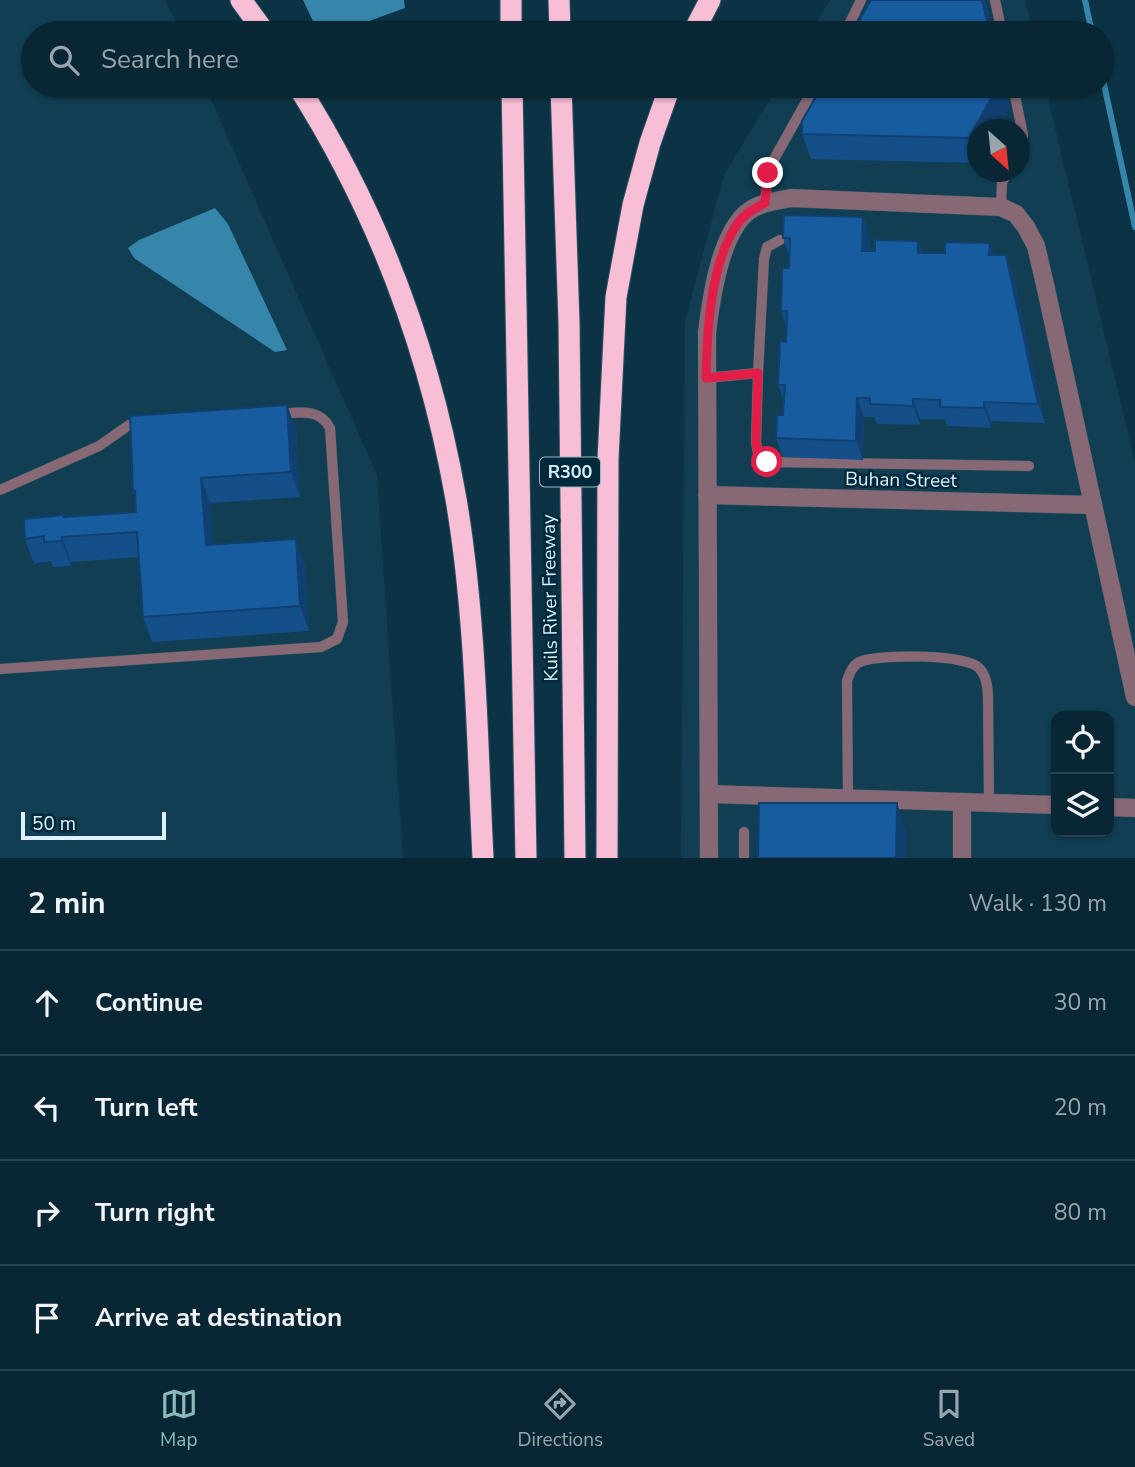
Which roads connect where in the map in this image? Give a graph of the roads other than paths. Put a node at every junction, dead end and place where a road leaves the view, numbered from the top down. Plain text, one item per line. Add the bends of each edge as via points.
1 (241, 0) edge
2 (511, 0) edge
3 (559, 0) edge
4 (710, 0) edge
5 (861, 0) edge
6 (995, 0) edge
7 (256, 21) edge
8 (511, 21) edge
9 (560, 21) edge
10 (699, 21) edge
11 (851, 21) edge
12 (999, 21) edge
13 (306, 98) edge
14 (512, 98) edge
15 (561, 98) edge
16 (666, 98) edge
17 (808, 98) edge
18 (1015, 98) edge
19 (1020, 119) edge
20 (1002, 182) edge
21 (765, 203) junction
22 (1001, 207) junction
23 (780, 240) edge
24 (758, 373) junction
25 (706, 378) junction
26 (265, 415) edge
27 (156, 423) edge
28 (1029, 466) dead end
29 (0, 490) edge
30 (707, 495) junction
31 (1093, 505) junction
32 (0, 669) edge
33 (1135, 698) edge
34 (710, 794) junction
35 (848, 798) junction
36 (962, 802) junction
37 (989, 803) junction
38 (1051, 806) edge
39 (1114, 807) edge
40 (1135, 808) edge
41 (744, 832) dead end
42 (484, 858) edge
43 (526, 858) edge
44 (575, 858) edge
45 (607, 858) edge
46 (709, 858) edge
47 (744, 858) edge
48 (962, 858) edge

1 - 7 highway
2 - 8 highway
3 - 9 highway
4 - 10 highway
5 - 11 lane
6 - 12 lane
13 - 42 highway via 380,238 402,294 440,422 456,501 469,606
14 - 43 highway, Kuils River Freeway / R300
15 - 44 highway, Kuils River Freeway / R300 via 569,323
16 - 45 highway via 636,193 616,297 608,459
17 - 21 lane via 768,173
18 - 19 lane
20 - 22 lane
21 - 22 street via 791,198
21 - 25 street via 736,225 726,247 712,298
22 - 31 street via 1016,214 1036,246
23 - 24 lane via 767,247 764,259
24 - 25 lane
24 - 28 lane via 756,442 758,453 767,462
25 - 30 street
26 - 32 lane via 312,413 330,428 343,622 337,639 321,647
27 - 29 lane via 129,425 99,446
30 - 31 street, Buhan Street
30 - 34 street
31 - 33 street
34 - 35 street
34 - 46 street
35 - 36 street
35 - 37 lane via 847,681 851,668 860,661 886,656 968,660 980,668 987,682
36 - 37 street
36 - 48 street
37 - 38 street
39 - 40 street
41 - 47 lane

